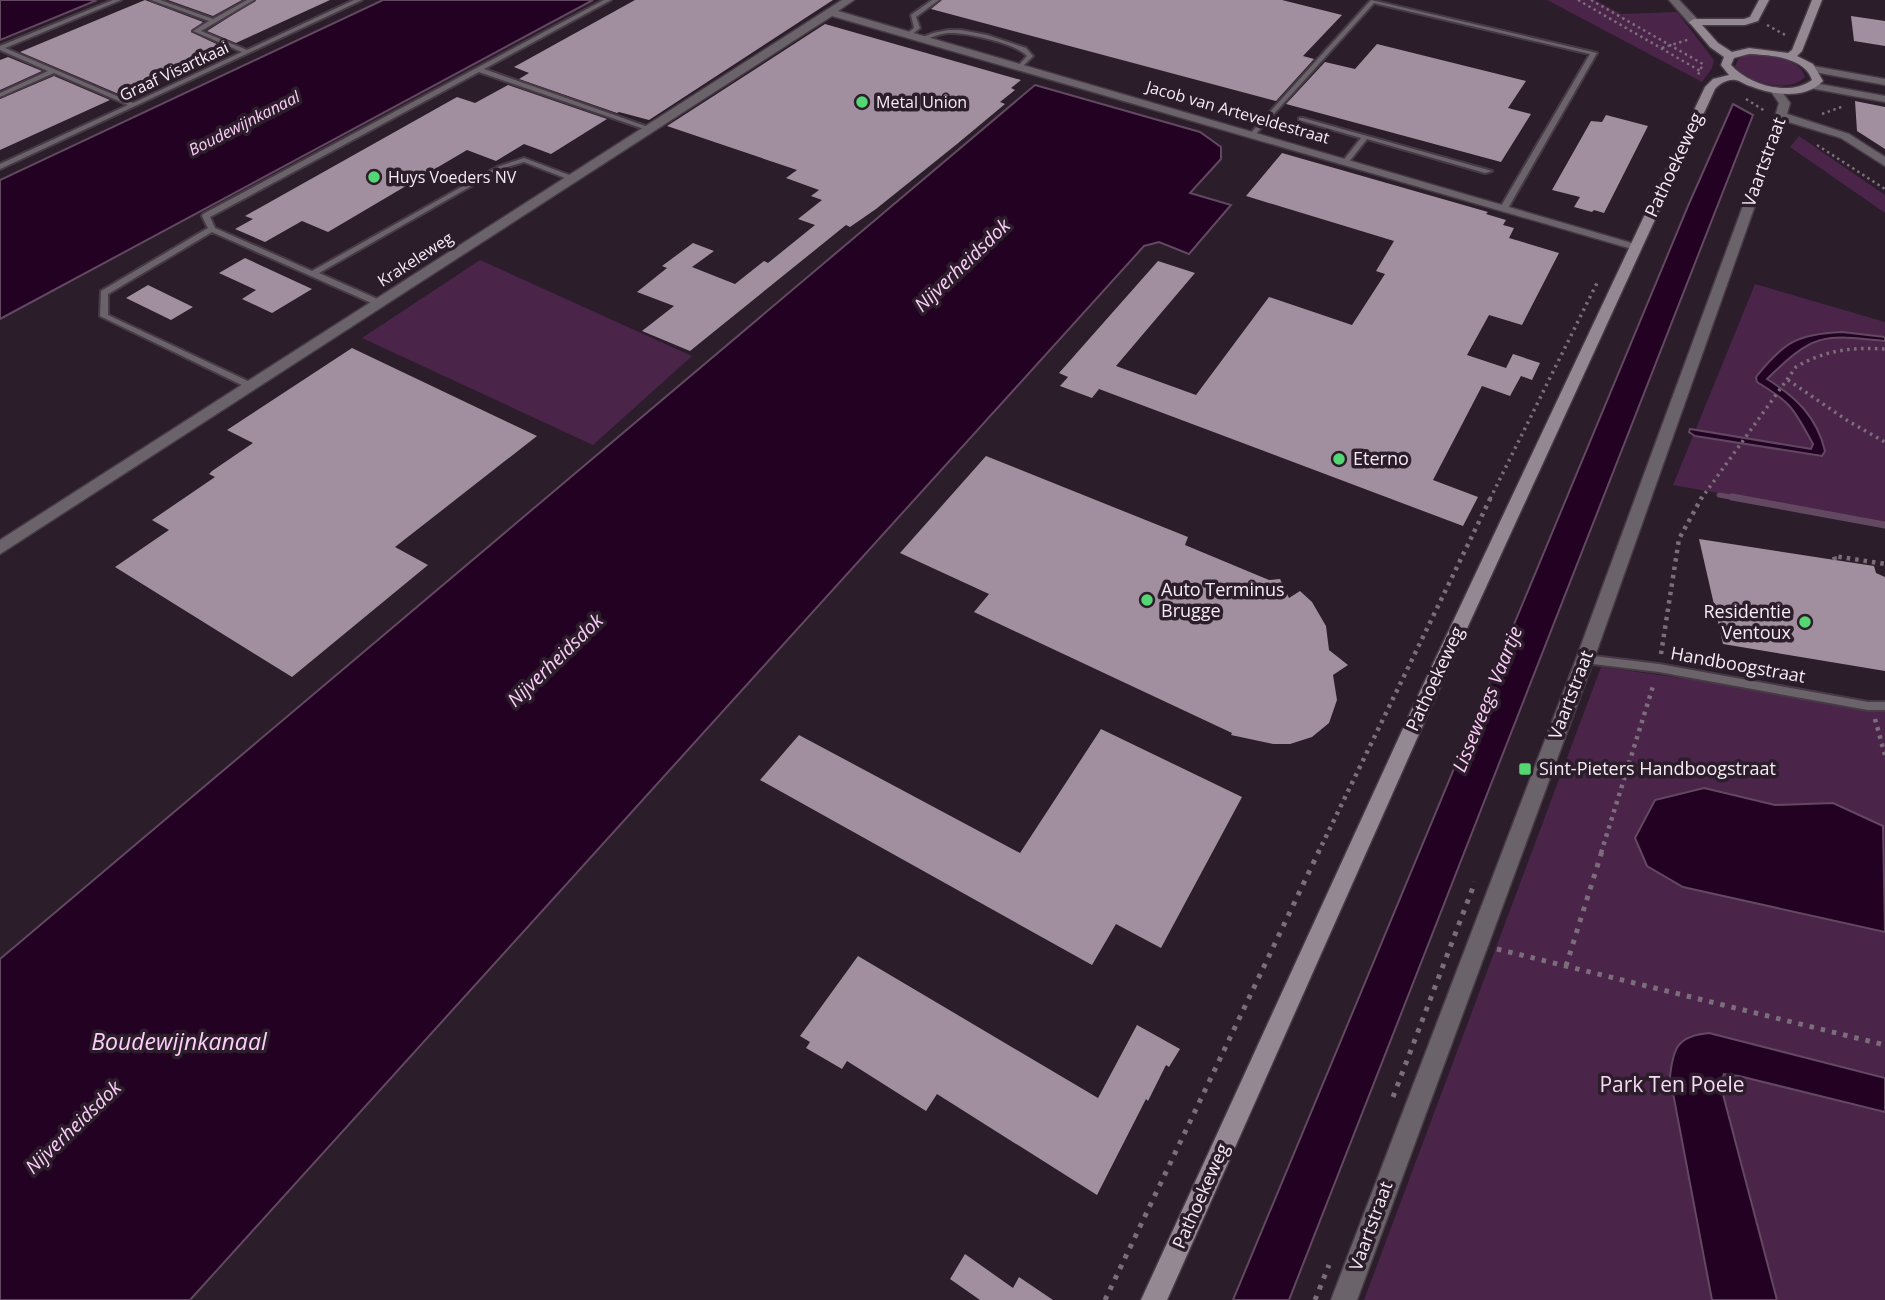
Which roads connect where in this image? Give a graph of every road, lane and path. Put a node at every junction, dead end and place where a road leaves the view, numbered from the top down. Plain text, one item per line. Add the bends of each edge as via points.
1 (118, 0) edge
2 (154, 0) edge
3 (251, 0) edge
4 (359, 0) edge
5 (608, 0) edge
6 (849, 0) edge
7 (936, 0) edge
8 (1578, 0) edge
9 (1591, 0) edge
10 (1674, 0) edge
11 (1764, 0) edge
12 (1817, 0) edge
13 (1597, 4) junction
14 (1589, 6) junction
15 (830, 12) junction
16 (1754, 19) junction
17 (213, 21) junction
18 (1694, 22) junction
19 (908, 35) junction
20 (921, 38) junction
21 (1708, 38) junction
22 (1800, 43) junction
23 (1673, 45) junction
24 (0, 48) edge
25 (1662, 48) junction
26 (248, 52) junction
27 (1730, 56) junction
28 (1790, 57) junction
29 (1020, 67) junction
30 (479, 69) junction
31 (1813, 69) junction
32 (54, 71) junction
33 (1700, 71) junction
34 (1736, 76) junction
35 (1885, 82) edge
36 (1693, 86) dead end
37 (1814, 86) junction
38 (1775, 90) junction
39 (0, 95) edge
40 (1885, 99) edge
41 (133, 105) junction
42 (1781, 116) junction
43 (1301, 119) dead end
44 (649, 129) junction
45 (1252, 135) junction
46 (1365, 137) junction
47 (1808, 138) dead end
48 (1346, 162) junction
49 (1885, 162) edge
50 (0, 167) edge
51 (1488, 171) dead end
52 (573, 178) junction
53 (1885, 189) edge
54 (1504, 208) junction
55 (212, 229) junction
56 (1636, 246) junction
57 (312, 274) junction
58 (1600, 278) dead end
59 (379, 303) junction
60 (1885, 349) edge
61 (1788, 380) junction
62 (251, 386) junction
63 (1885, 442) edge
64 (0, 548) edge
65 (1835, 560) dead end
66 (1885, 564) edge
67 (1585, 659) junction
68 (1659, 668) junction
69 (1868, 706) junction
70 (1885, 706) edge
71 (1885, 755) edge
72 (1476, 944) junction
73 (1566, 966) junction
74 (1885, 1045) edge
75 (1105, 1300) edge
76 (1154, 1300) edge
77 (1344, 1300) edge

1 - 24 lane
2 - 17 lane
3 - 17 lane
4 - 26 lane, Graaf Visartkaai
5 - 30 lane
6 - 15 street, Krakeleweg
7 - 19 lane via 913,16 917,28
8 - 14 path
9 - 13 path
10 - 18 street
11 - 16 main road
12 - 22 main road
13 - 14 path
13 - 23 path
14 - 25 path
15 - 19 street, Jacob van Arteveldestraat
15 - 44 street, Krakeleweg
16 - 18 main road
16 - 22 path
17 - 26 lane via 196,31
18 - 21 main road
19 - 20 street, Jacob van Arteveldestraat
20 - 29 street, Jacob van Arteveldestraat
20 - 29 lane via 938,30 956,29 1024,49 1030,56
21 - 23 path via 1685,39
21 - 27 main road
22 - 28 main road
23 - 25 path
23 - 33 path via 1703,64
24 - 32 lane
25 - 33 path
26 - 41 lane, Graaf Visartkaai
27 - 28 main road via 1749,51
27 - 34 main road via 1726,65
28 - 31 main road
29 - 45 street, Jacob van Arteveldestraat
30 - 44 lane
30 - 55 lane via 206,216
31 - 35 street
31 - 37 main road via 1818,81
32 - 39 lane
32 - 41 lane
33 - 36 path
34 - 38 main road
34 - 56 main road, Pathoekeweg via 1710,87
37 - 38 main road
37 - 40 street
38 - 42 street, Vaartstraat via 1785,103
41 - 50 lane, Graaf Visartkaai
42 - 49 street via 1845,136
42 - 67 street, Vaartstraat
43 - 46 lane
44 - 52 street, Krakeleweg
45 - 48 street, Jacob van Arteveldestraat
45 - 54 lane via 1373,1 1594,53
46 - 48 lane
46 - 51 lane
47 - 53 path
48 - 54 street, Jacob van Arteveldestraat
52 - 57 lane via 524,160 499,169
52 - 59 street, Krakeleweg
54 - 56 street, Jacob van Arteveldestraat
55 - 57 lane
55 - 62 lane via 104,293 103,316
56 - 76 main road, Pathoekeweg
57 - 59 lane
58 - 75 path via 1397,686
59 - 62 street, Krakeleweg
60 - 61 path via 1842,347 1816,355 1796,367
61 - 63 path
61 - 68 path via 1702,498 1679,539
62 - 64 street, Krakeleweg
65 - 66 path via 1834,556
67 - 68 lane, Handboogstraat
67 - 72 street, Vaartstraat
68 - 69 lane, Handboogstraat
68 - 73 path
69 - 70 lane, Handboogstraat
69 - 71 path
72 - 73 path
72 - 77 street, Vaartstraat
73 - 74 path

